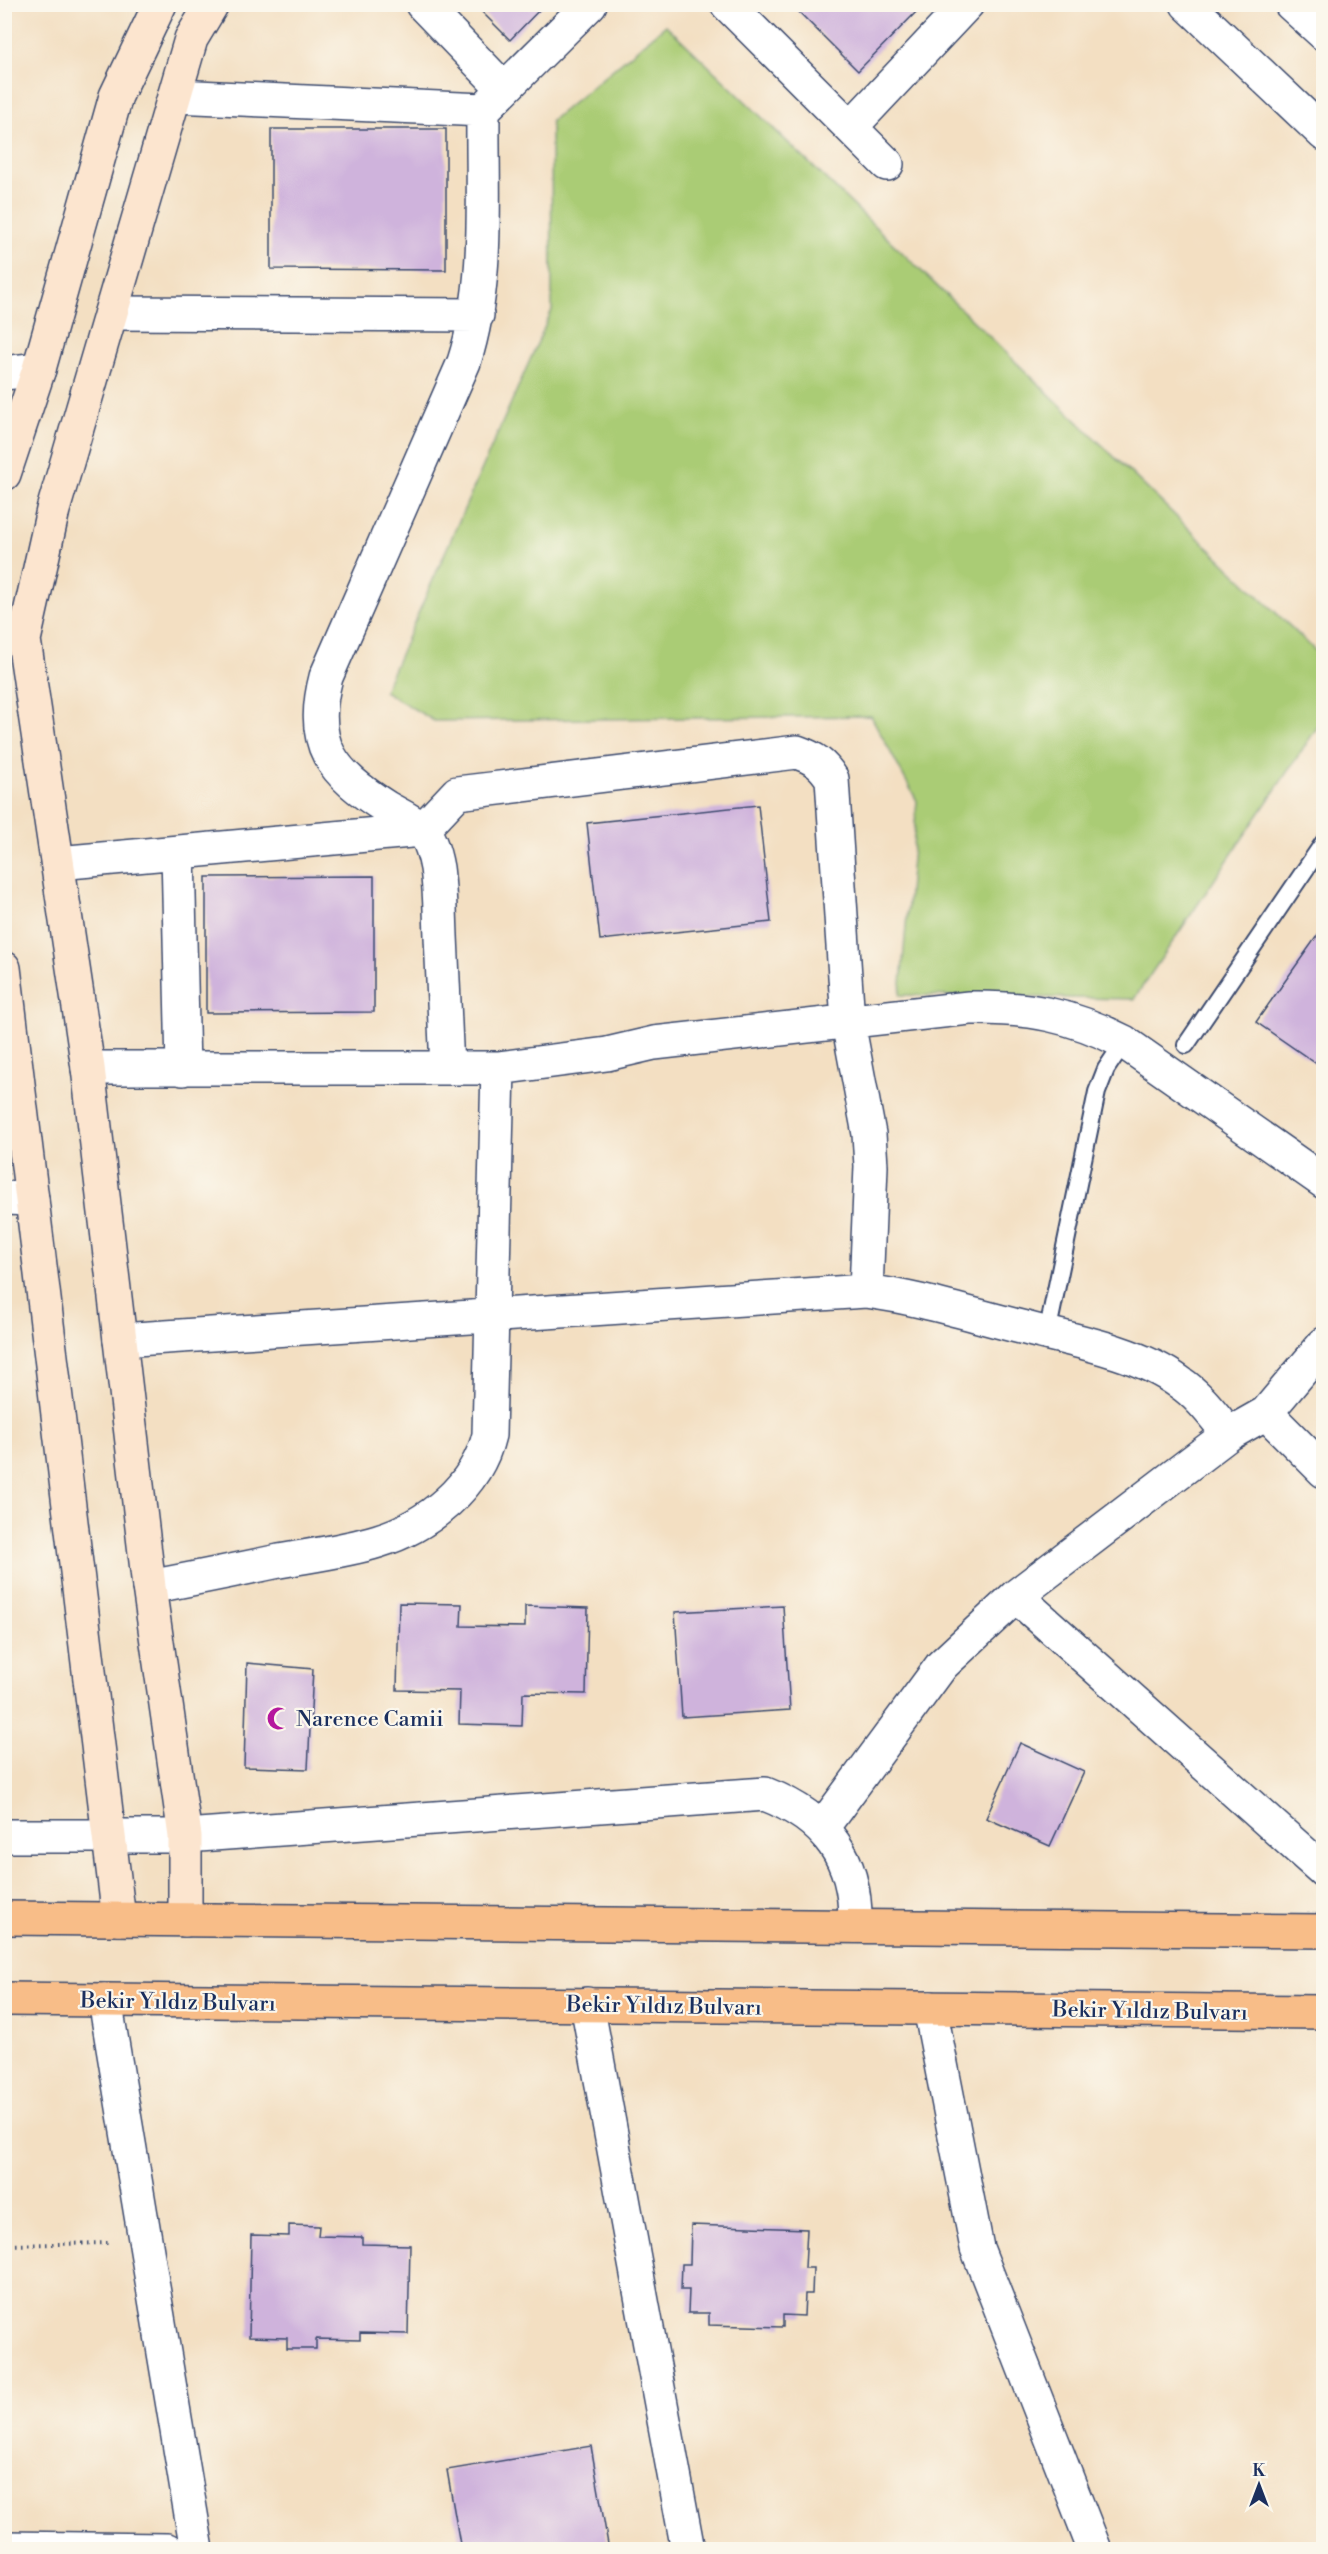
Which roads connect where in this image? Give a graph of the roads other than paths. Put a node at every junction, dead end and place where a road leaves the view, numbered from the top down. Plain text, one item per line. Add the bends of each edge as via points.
1 (160, 4) edge
2 (212, 4) edge
3 (422, 4) edge
4 (591, 4) edge
5 (727, 4) edge
6 (967, 4) edge
7 (1187, 4) edge
8 (1291, 4) edge
9 (1323, 34) edge
10 (175, 96) junction
11 (493, 100) junction
12 (851, 127) junction
13 (1323, 134) edge
14 (887, 164) dead end
15 (111, 313) junction
16 (477, 315) junction
17 (39, 369) junction
18 (4, 373) edge
19 (4, 474) edge
20 (422, 830) junction
21 (1323, 842) edge
22 (178, 852) junction
23 (57, 863) junction
24 (4, 968) edge
25 (848, 1022) junction
26 (1124, 1042) junction
27 (1186, 1045) dead end
28 (88, 1068) junction
29 (447, 1068) junction
30 (498, 1068) junction
31 (183, 1069) junction
32 (1323, 1182) edge
33 (18, 1198) edge
34 (866, 1291) junction
35 (492, 1317) junction
36 (1047, 1334) junction
37 (120, 1340) junction
38 (1323, 1344) edge
39 (1266, 1413) junction
40 (1229, 1434) junction
41 (1323, 1471) edge
42 (149, 1587) junction
43 (1016, 1596) junction
44 (822, 1828) junction
45 (4, 1836) edge
46 (109, 1836) junction
47 (185, 1836) junction
48 (1323, 1871) edge
49 (4, 1918) edge
50 (119, 1919) junction
51 (184, 1920) junction
52 (855, 1926) junction
53 (1323, 1931) edge
54 (4, 1999) edge
55 (105, 2000) junction
56 (587, 2004) junction
57 (930, 2008) junction
58 (1323, 2012) edge
59 (4, 2548) edge
60 (167, 2550) edge
61 (197, 2550) edge
62 (688, 2550) edge
63 (1095, 2550) edge

1 - 17 street via 116,96
2 - 10 street via 191,39
3 - 11 street
4 - 11 street
5 - 12 street
6 - 12 street
7 - 13 street
8 - 9 street
10 - 11 street
10 - 15 street
11 - 16 street
12 - 14 street
15 - 16 street
15 - 23 street via 53,510 24,640
16 - 20 street via 464,362 320,699 324,744 343,776
17 - 18 street
17 - 19 street
20 - 22 street
20 - 25 street via 457,793 797,752 813,758 832,779
20 - 29 street via 436,866
21 - 27 lane
22 - 23 street
22 - 31 street
23 - 28 street
24 - 33 street
25 - 26 street via 1006,1007 1070,1018
25 - 30 street via 654,1043 607,1054
25 - 34 street via 869,1134
26 - 32 street
26 - 36 lane via 1106,1070 1098,1092
28 - 31 street
28 - 37 street
29 - 30 street
29 - 31 street
30 - 35 street
33 - 46 street
34 - 35 street
34 - 36 street via 935,1304
35 - 37 street
35 - 42 street via 489,1435 485,1452 467,1482 447,1502 426,1518 380,1541
36 - 40 street via 1152,1365 1180,1382
37 - 42 street
38 - 39 street
39 - 40 street
39 - 41 street
40 - 43 street
42 - 47 street
43 - 44 street via 942,1665
43 - 48 street
44 - 47 street via 806,1813 765,1794
44 - 52 street via 836,1845 849,1874 856,1905
45 - 46 street
46 - 47 street
46 - 50 street
47 - 51 street
49 - 50 main road
50 - 51 main road
51 - 52 main road
52 - 53 main road
54 - 55 main road, Bekir Yıldız Bulvarı
55 - 56 main road, Bekir Yıldız Bulvarı
55 - 61 street
56 - 57 main road, Bekir Yıldız Bulvarı
56 - 62 street
57 - 58 main road, Bekir Yıldız Bulvarı
57 - 63 street via 977,2248
59 - 60 street

